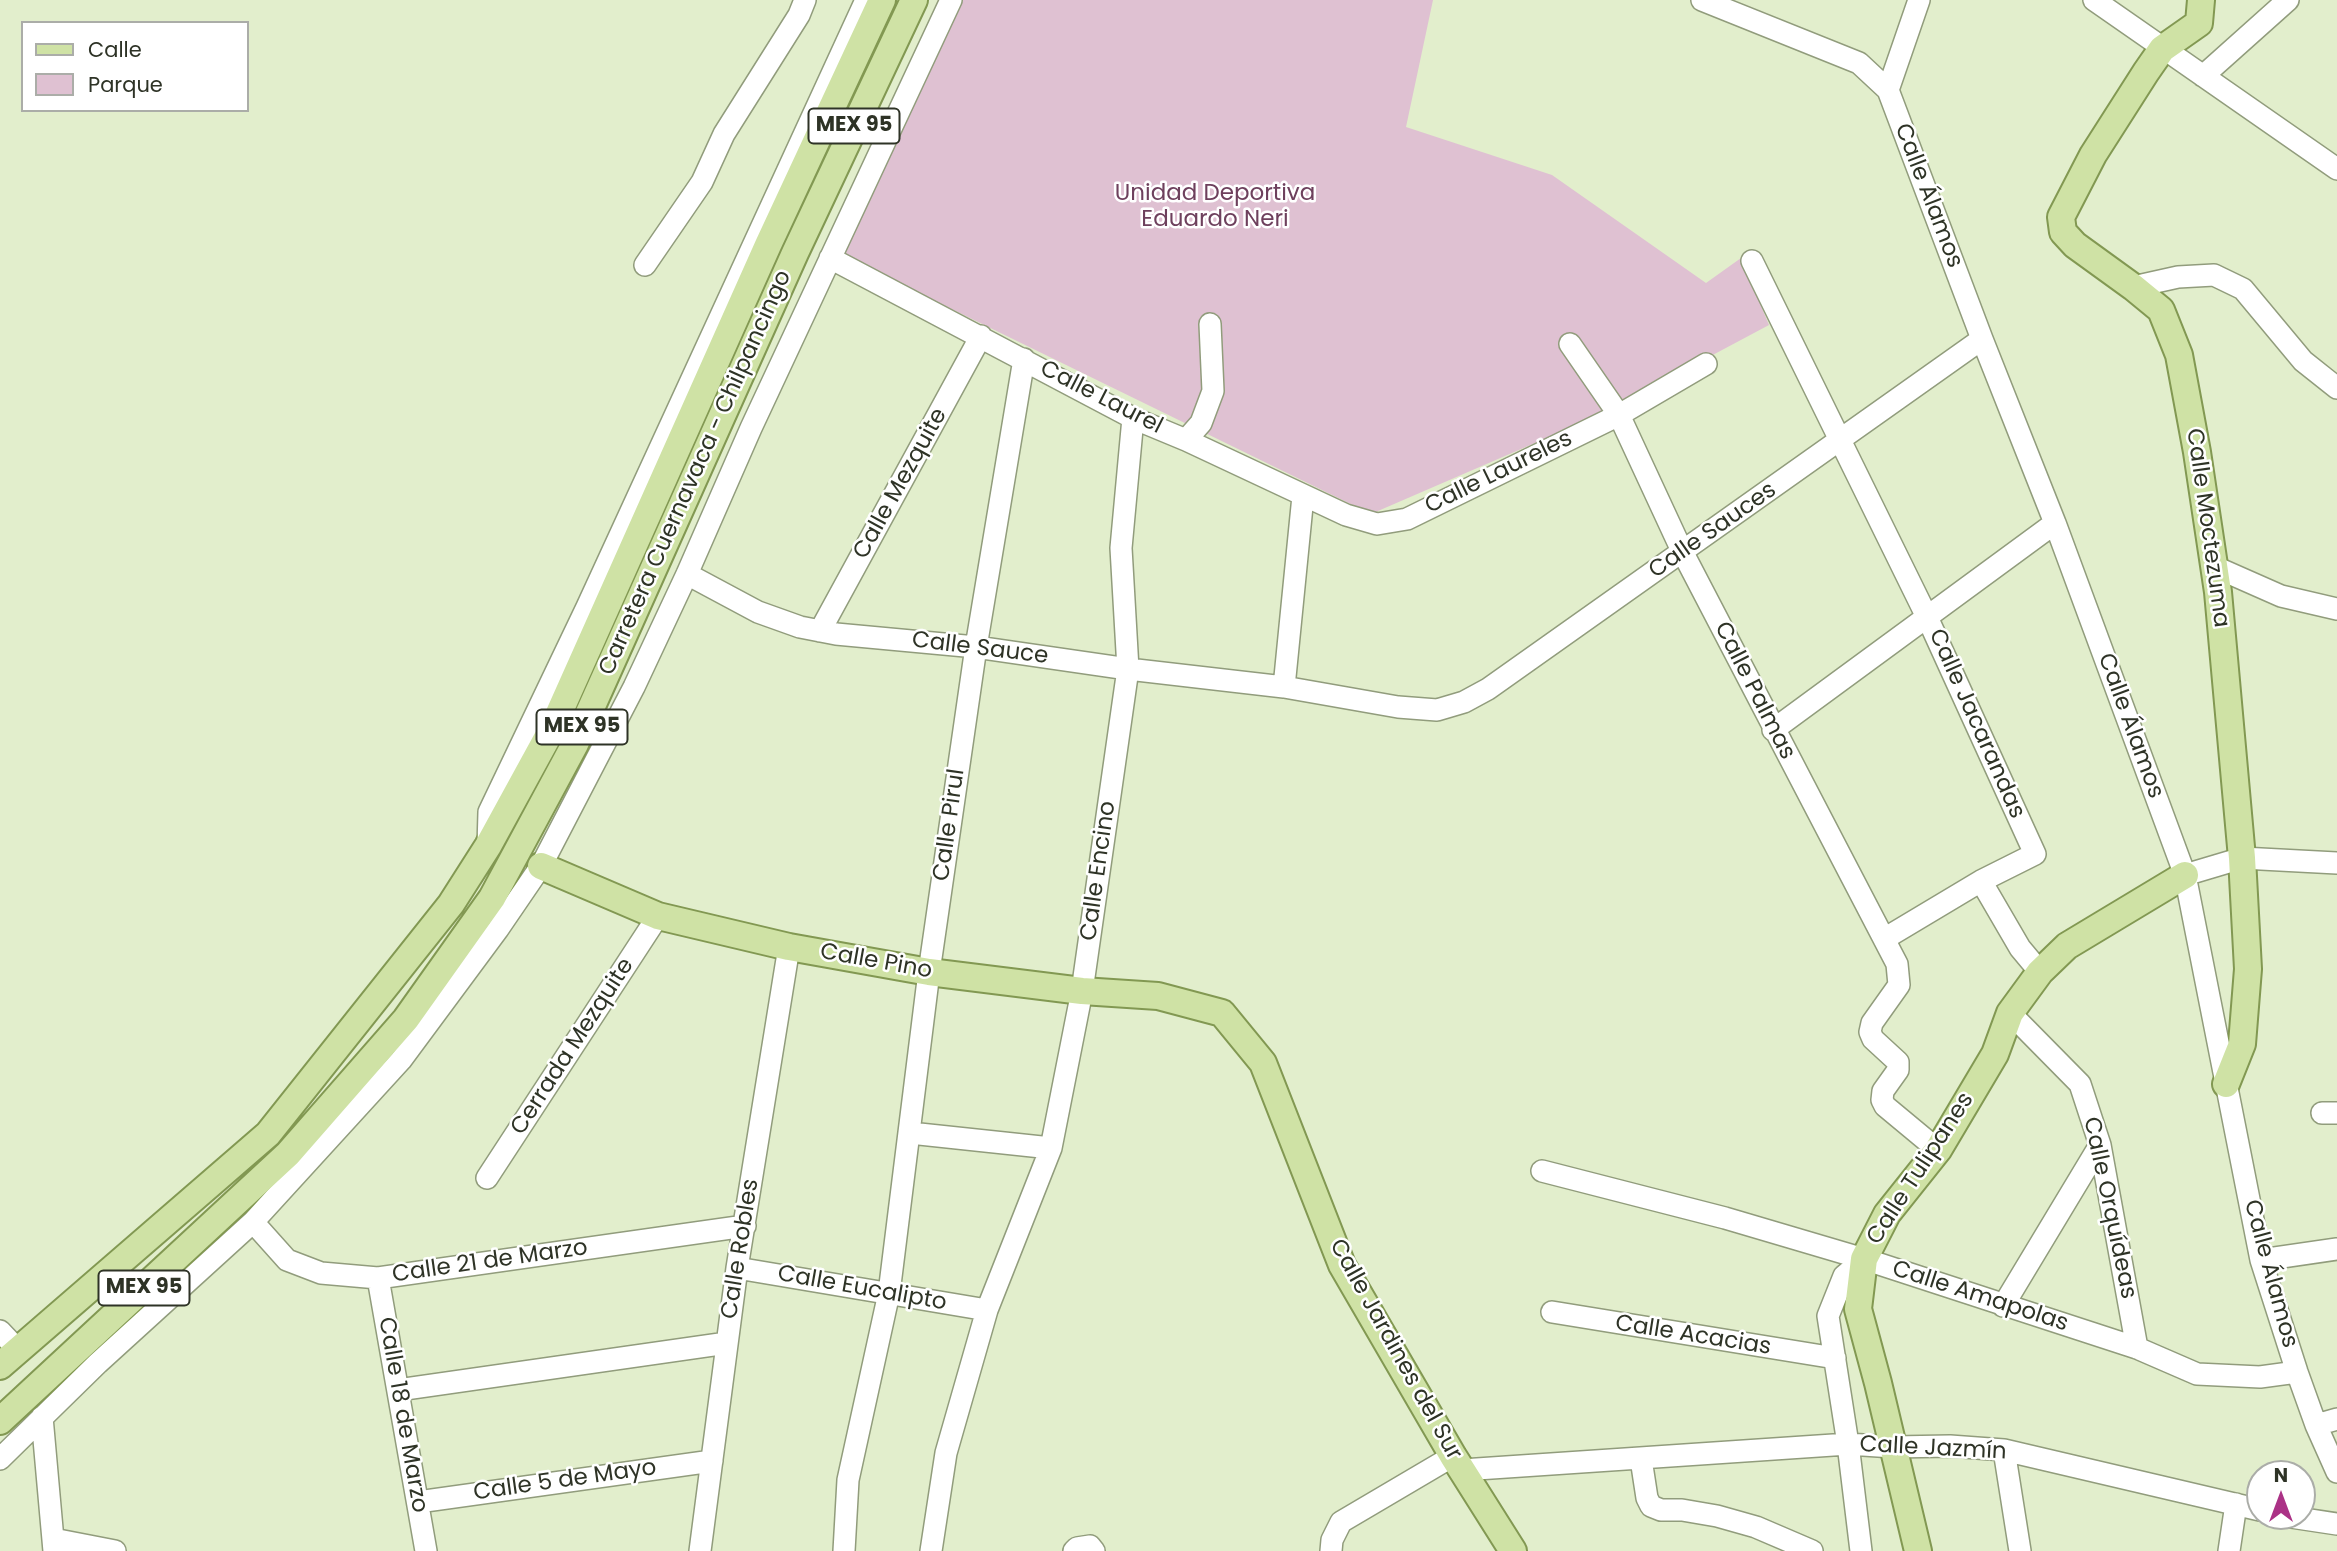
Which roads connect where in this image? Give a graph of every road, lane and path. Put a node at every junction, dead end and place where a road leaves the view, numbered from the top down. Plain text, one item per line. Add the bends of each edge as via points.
1 (805, 0) edge
2 (866, 0) edge
3 (881, 0) edge
4 (914, 0) edge
5 (951, 0) edge
6 (1702, 0) edge
7 (1919, 0) edge
8 (2094, 0) edge
9 (2201, 0) edge
10 (2288, 0) edge
11 (2162, 49) junction
12 (2203, 76) junction
13 (1888, 90) junction
14 (2337, 169) edge
15 (830, 258) junction
16 (1752, 261) dead end
17 (645, 265) dead end
18 (2133, 287) junction
19 (1210, 324) dead end
20 (981, 336) junction
21 (1982, 339) junction
22 (1570, 344) dead end
23 (1024, 359) junction
24 (1706, 364) dead end
25 (2337, 388) edge
26 (1619, 415) junction
27 (1133, 418) junction
28 (1186, 440) junction
29 (1839, 442) junction
30 (1303, 496) junction
31 (2055, 523) junction
32 (1377, 524) joint
33 (1683, 553) junction
34 (2213, 566) junction
35 (687, 574) junction
36 (2337, 609) edge
37 (1927, 617) junction
38 (820, 631) junction
39 (976, 647) junction
40 (1128, 669) junction
41 (1284, 687) junction
42 (1437, 710) joint
43 (1773, 730) junction
44 (488, 846) junction
45 (2242, 858) junction
46 (2337, 863) edge
47 (541, 866) junction
48 (2185, 875) junction
49 (1981, 881) junction
50 (658, 916) junction
51 (1884, 939) junction
52 (789, 947) junction
53 (929, 972) junction
54 (2040, 972) junction
55 (1082, 991) junction
56 (1222, 1013) joint
57 (2010, 1013) junction
58 (2226, 1084) junction
59 (910, 1133) junction
60 (2100, 1145) junction
61 (1051, 1148) junction
62 (1938, 1150) junction
63 (1542, 1171) dead end
64 (487, 1178) dead end
65 (253, 1222) junction
66 (745, 1226) junction
67 (2337, 1249) edge
68 (1864, 1259) junction
69 (2261, 1260) junction
70 (737, 1268) junction
71 (378, 1278) junction
72 (889, 1293) junction
73 (2003, 1306) junction
74 (987, 1310) junction
75 (1552, 1312) dead end
76 (727, 1343) junction
77 (6, 1349) edge
78 (2137, 1349) junction
79 (1835, 1358) junction
80 (2297, 1372) junction
81 (398, 1390) junction
82 (42, 1417) junction
83 (2337, 1419) edge
84 (0, 1421) edge
85 (2316, 1425) junction
86 (1849, 1444) junction
87 (1894, 1447) junction
88 (2004, 1450) junction
89 (1641, 1459) junction
90 (0, 1460) edge
91 (712, 1461) junction
92 (1458, 1463) junction
93 (2337, 1472) edge
94 (418, 1502) junction
95 (2236, 1504) junction
96 (2246, 1506) edge
97 (2316, 1521) edge
98 (2337, 1524) edge
99 (53, 1545) edge
100 (115, 1551) edge
101 (426, 1551) edge
102 (700, 1551) edge
103 (844, 1551) edge
104 (931, 1551) edge
105 (1074, 1551) edge
106 (1094, 1551) edge
107 (1331, 1551) edge
108 (1513, 1551) edge
109 (1812, 1551) edge
110 (1861, 1551) edge
111 (1918, 1551) edge
112 (2020, 1551) edge
113 (2229, 1551) edge

1 - 17 street via 724,134 702,182
2 - 44 street via 489,812
3 - 44 main road, Carretera Cuernavaca - Chilpancingo / MEX 95 via 552,729
4 - 84 main road, Carretera Cuernavaca - Chilpancingo / MEX 95 via 575,744 492,898 406,1019 288,1154
5 - 15 street
6 - 13 street via 1859,63
7 - 13 street
8 - 11 street
9 - 11 main road via 2199,23
10 - 12 street
11 - 12 street
11 - 18 main road, Calle Moctezuma via 2093,155 2061,217 2063,232 2075,245
12 - 14 street
13 - 21 street, Calle Álamos
15 - 20 street, Calle Laurel
15 - 35 street
16 - 29 street, Calle Jacarandas
18 - 25 street via 2178,276 2214,275 2243,289 2303,361
18 - 34 main road, Calle Moctezuma via 2161,310 2179,355
19 - 28 street via 1213,391 1201,423
20 - 23 street, Calle Laurel
20 - 38 street, Calle Mezquite
21 - 29 street, Calle Sauces
21 - 31 street, Calle Álamos
22 - 26 street, Calle Palmas
23 - 27 street, Calle Laurel
23 - 39 street, Calle Pirul
24 - 26 street, Calle Laureles
26 - 32 street, Calle Laureles via 1406,519
26 - 33 street, Calle Palmas
27 - 28 street, Calle Laurel
27 - 40 street, Calle Encino via 1121,548
28 - 30 street, Calle Laurel
29 - 33 street, Calle Sauces
29 - 37 street, Calle Jacarandas
30 - 32 street, Calle Laurel
30 - 41 street
31 - 37 street
31 - 48 street, Calle Álamos
33 - 42 street, Calle Sauces via 1488,689
33 - 43 street, Calle Palmas
34 - 36 street via 2281,596
34 - 45 main road, Calle Moctezuma
35 - 38 street, Calle Sauce via 758,612
35 - 47 street
37 - 43 street
37 - 49 street, Calle Jacarandas via 2035,854
38 - 39 street, Calle Sauce
39 - 40 street, Calle Sauce
39 - 53 street, Calle Pirul
40 - 41 street, Calle Sauce
40 - 55 street, Calle Encino
41 - 42 street, Calle Sauce
43 - 51 street, Calle Palmas
44 - 77 main road, Carretera Cuernavaca - Chilpancingo / MEX 95 via 451,904 268,1134
45 - 46 street
45 - 48 street
45 - 58 main road, Calle Moctezuma via 2248,969 2242,1044
47 - 50 main road, Calle Pino
47 - 65 street via 401,1060
48 - 54 main road, Calle Tulipanes via 2067,946
48 - 58 street, Calle Álamos
49 - 51 street
49 - 54 street via 2020,948
50 - 52 main road, Calle Pino
50 - 64 street, Cerrada Mezquite
51 - 62 street, Calle Palmas via 1897,964 1899,985 1870,1032 1898,1062 1898,1070 1882,1100
52 - 53 main road, Calle Pino
52 - 66 street, Calle Robles
53 - 55 main road, Calle Pino
53 - 59 street, Calle Pirul
54 - 57 main road, Calle Tulipanes
55 - 56 main road, Calle Pino via 1158,996
55 - 61 street, Calle Encino
56 - 92 main road, Calle Jardines del Sur via 1263,1063 1342,1265
57 - 60 street, Calle Orquídeas via 2080,1084
57 - 62 main road, Calle Tulipanes via 1995,1054
58 - 69 street, Calle Álamos
59 - 61 street
59 - 72 street, Calle Pirul
60 - 73 street
60 - 78 street, Calle Orquídeas
61 - 74 street, Calle Encino
62 - 68 main road, Calle Tulipanes via 1888,1214
63 - 68 street, Calle Amapolas
65 - 71 street, Calle 21 de Marzo via 288,1260 321,1273
65 - 82 street
66 - 70 street, Calle Robles
66 - 71 street, Calle 21 de Marzo
67 - 69 street
68 - 73 street, Calle Amapolas
68 - 79 street via 1844,1276 1828,1316
68 - 87 main road, Calle Tulipanes via 1858,1309
69 - 80 street, Calle Álamos
70 - 72 street, Calle Eucalipto
70 - 76 street, Calle Robles
71 - 81 street, Calle 18 de Marzo
72 - 74 street, Calle Eucalipto
72 - 103 street, Calle Pirul via 848,1480
73 - 78 street, Calle Amapolas
74 - 104 street, Calle Encino via 946,1453
75 - 79 street, Calle Acacias
76 - 81 street
76 - 91 street, Calle Robles
78 - 80 street, Calle Amapolas via 2197,1374 2260,1377
79 - 86 street
80 - 85 street, Calle Álamos
81 - 94 street, Calle 18 de Marzo
82 - 90 street
82 - 99 street
83 - 85 street
85 - 93 street, Calle Álamos
86 - 87 street, Calle Jazmín
86 - 89 street, Calle Jazmín
86 - 110 street
87 - 88 street, Calle Jazmín
87 - 111 main road, Calle Tulipanes
88 - 95 street, Calle Jazmín
88 - 112 street
89 - 92 street, Calle Jazmín
89 - 109 street via 1651,1506 1743,1523
91 - 94 street, Calle 5 de Mayo
91 - 102 street, Calle Robles
92 - 107 street via 1341,1522
92 - 108 main road, Calle Jardines del Sur
94 - 101 street, Calle 18 de Marzo
95 - 96 street, Calle Jazmín
95 - 113 street
97 - 98 street
99 - 100 street
105 - 106 street via 1090,1546

